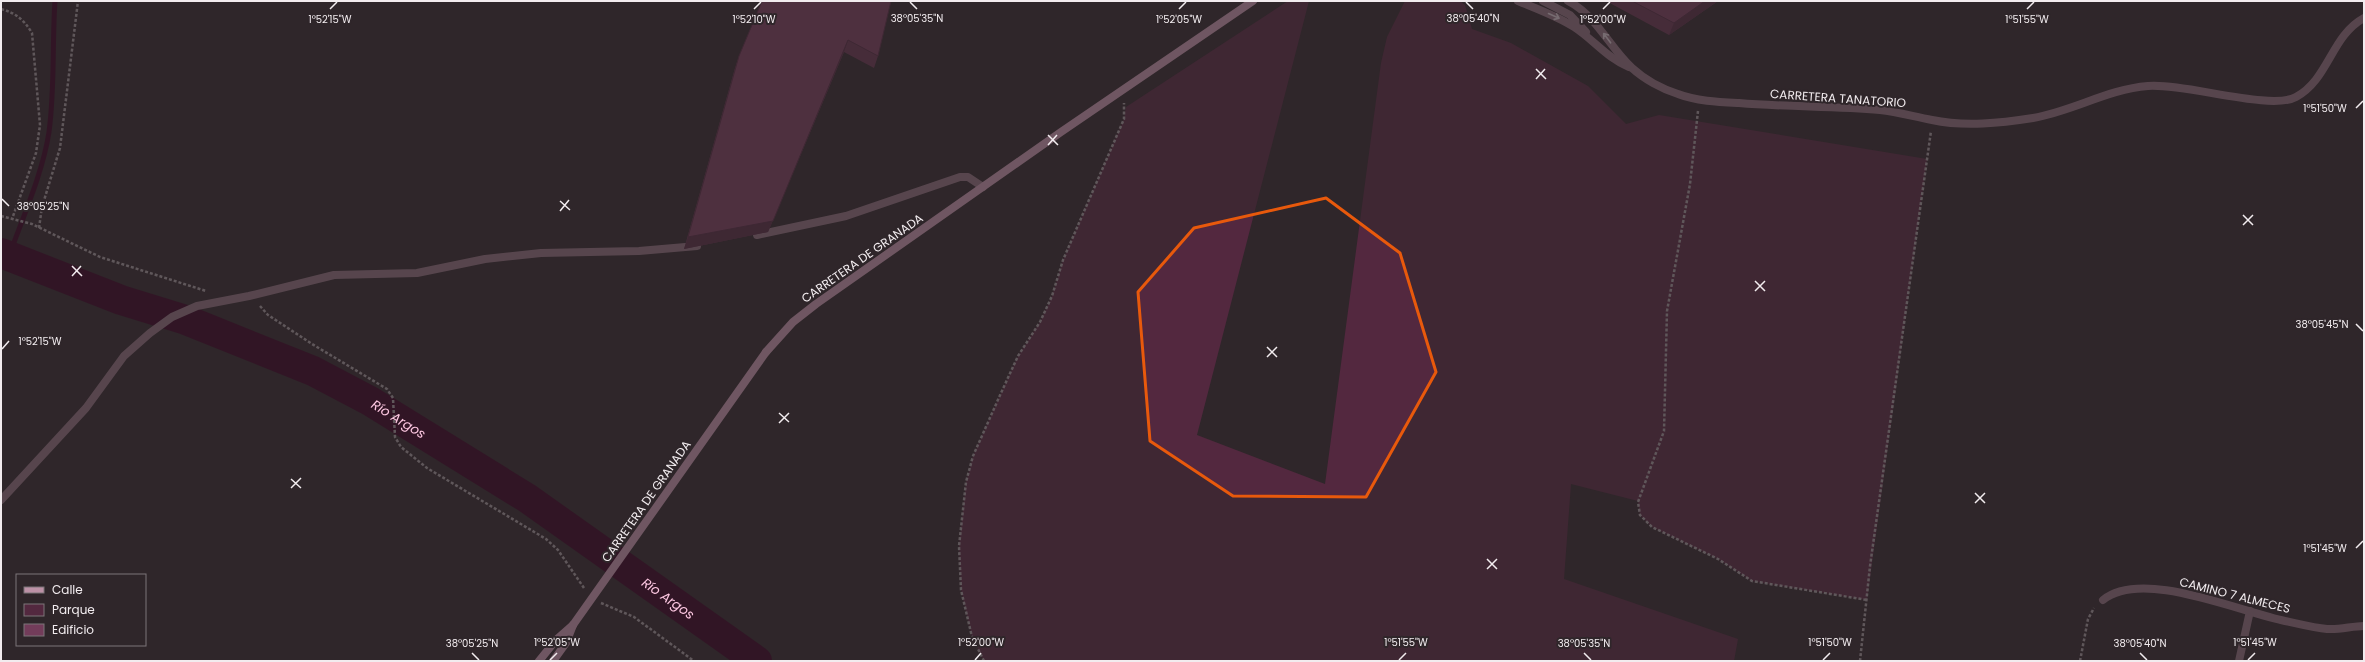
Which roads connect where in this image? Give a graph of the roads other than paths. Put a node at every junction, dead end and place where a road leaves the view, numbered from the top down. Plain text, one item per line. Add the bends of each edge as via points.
1 (1253, 1) edge
2 (1518, 1) edge
3 (1543, 1) edge
4 (1568, 1) edge
5 (2364, 18) edge
6 (1596, 46) junction
7 (1632, 68) junction
8 (983, 187) junction
9 (750, 236) edge
10 (706, 244) edge
11 (1, 500) edge
12 (2103, 600) road end
13 (2250, 611) junction
14 (573, 625) junction
15 (2364, 626) edge
16 (539, 661) edge
17 (553, 661) edge
18 (2239, 661) edge

1 - 8 main road, CARRETERA DE GRANADA
2 -> 6 street via 1562,20
3 - 6 street via 1570,15
7 -> 4 street via 1590,18
5 - 7 street, CARRETERA TANATORIO via 2350,27 2341,38 2328,63 2310,86 2296,98 2285,101 2244,98 2175,86 2149,85 2117,91 2074,108 2034,118 1968,124 1882,110 1777,106 1699,99 1673,92
6 - 7 street via 1617,62
8 - 9 street via 968,177 960,177 846,216
8 - 14 main road, CARRETERA DE GRANADA, bridge via 816,304 786,330 766,352
10 - 11 street via 684,249 541,252 485,259 417,273 334,275 197,306 172,317 124,356 86,408
12 - 13 street, CAMINO 7 ALMECES via 2117,591 2153,588
13 - 15 street, CAMINO 7 ALMECES via 2283,621 2327,629
13 - 18 street
14 - 16 main road, CARRETERA DE GRANADA via 556,640
14 - 17 main road, CARRETERA DE GRANADA via 566,643

